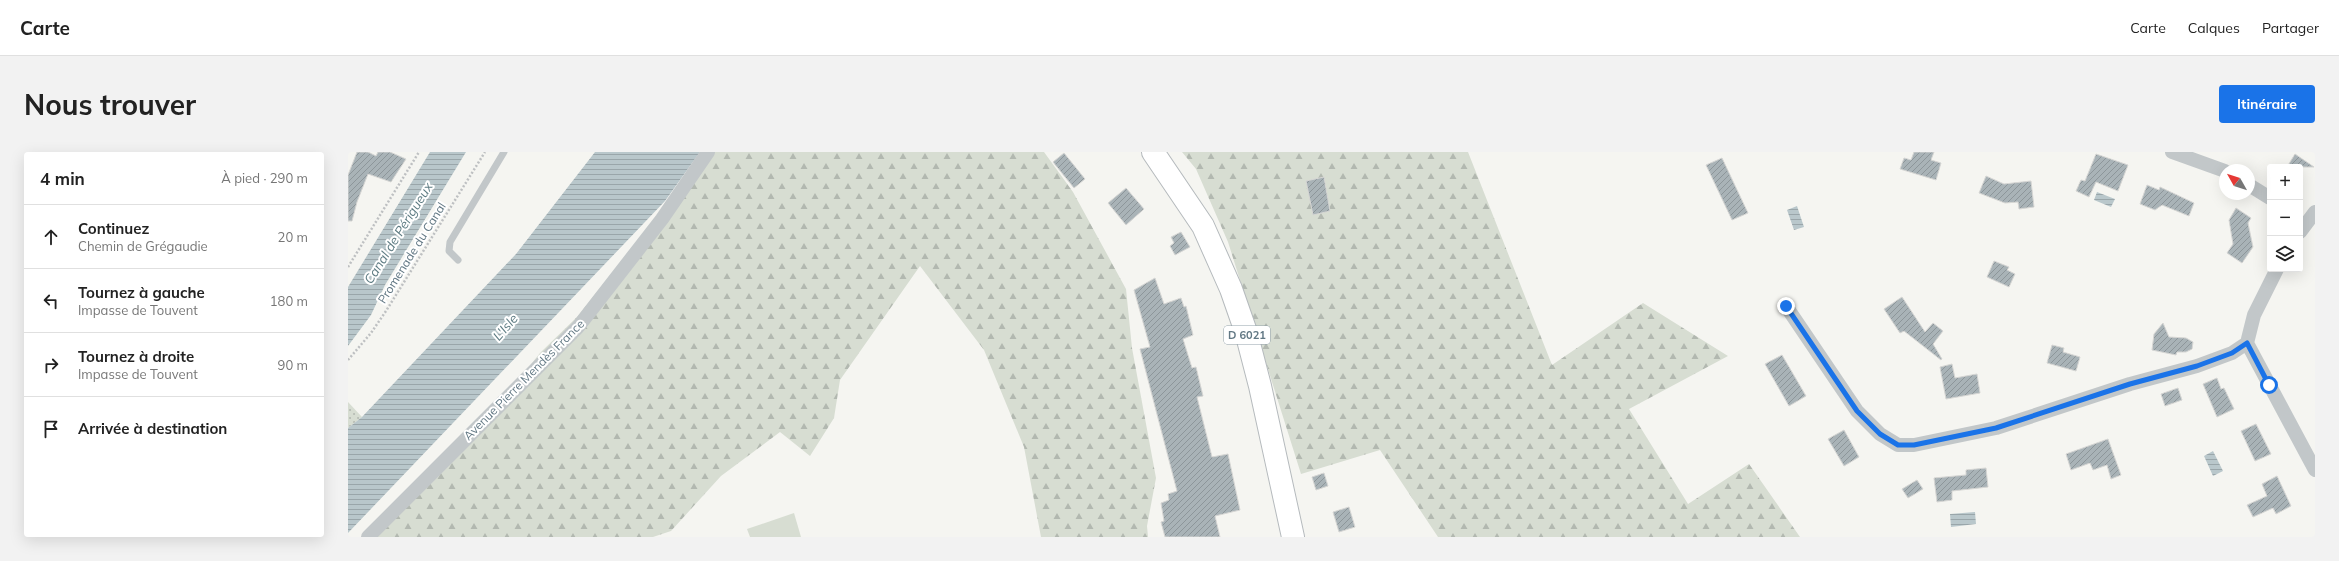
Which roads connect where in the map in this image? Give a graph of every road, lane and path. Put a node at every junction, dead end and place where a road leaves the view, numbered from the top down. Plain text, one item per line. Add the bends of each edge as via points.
1 (419, 152) edge
2 (485, 152) edge
3 (504, 152) edge
4 (708, 152) edge
5 (1153, 152) edge
6 (2172, 152) edge
7 (2219, 170) edge
8 (2255, 189) edge
9 (2267, 196) edge
10 (458, 260) dead end
11 (348, 267) edge
12 (2276, 272) edge
13 (1786, 306) dead end
14 (2247, 343) junction
15 (348, 360) edge
16 (2315, 470) edge
17 (368, 537) edge
18 (1293, 537) edge

1 - 11 path
2 - 15 path, Promenade du Canal via 393,300 371,333
3 - 10 lane via 450,242 449,251
4 - 17 street, Avenue Pierre Mendès France via 662,219 578,327
5 - 18 main road, D 6021 via 1203,226 1246,332
6 - 7 street
8 - 9 street
12 - 14 street via 2254,315
13 - 14 street via 1857,411 1880,434 1898,445 1914,445 1996,428 2130,384 2197,366 2232,353
14 - 16 street

